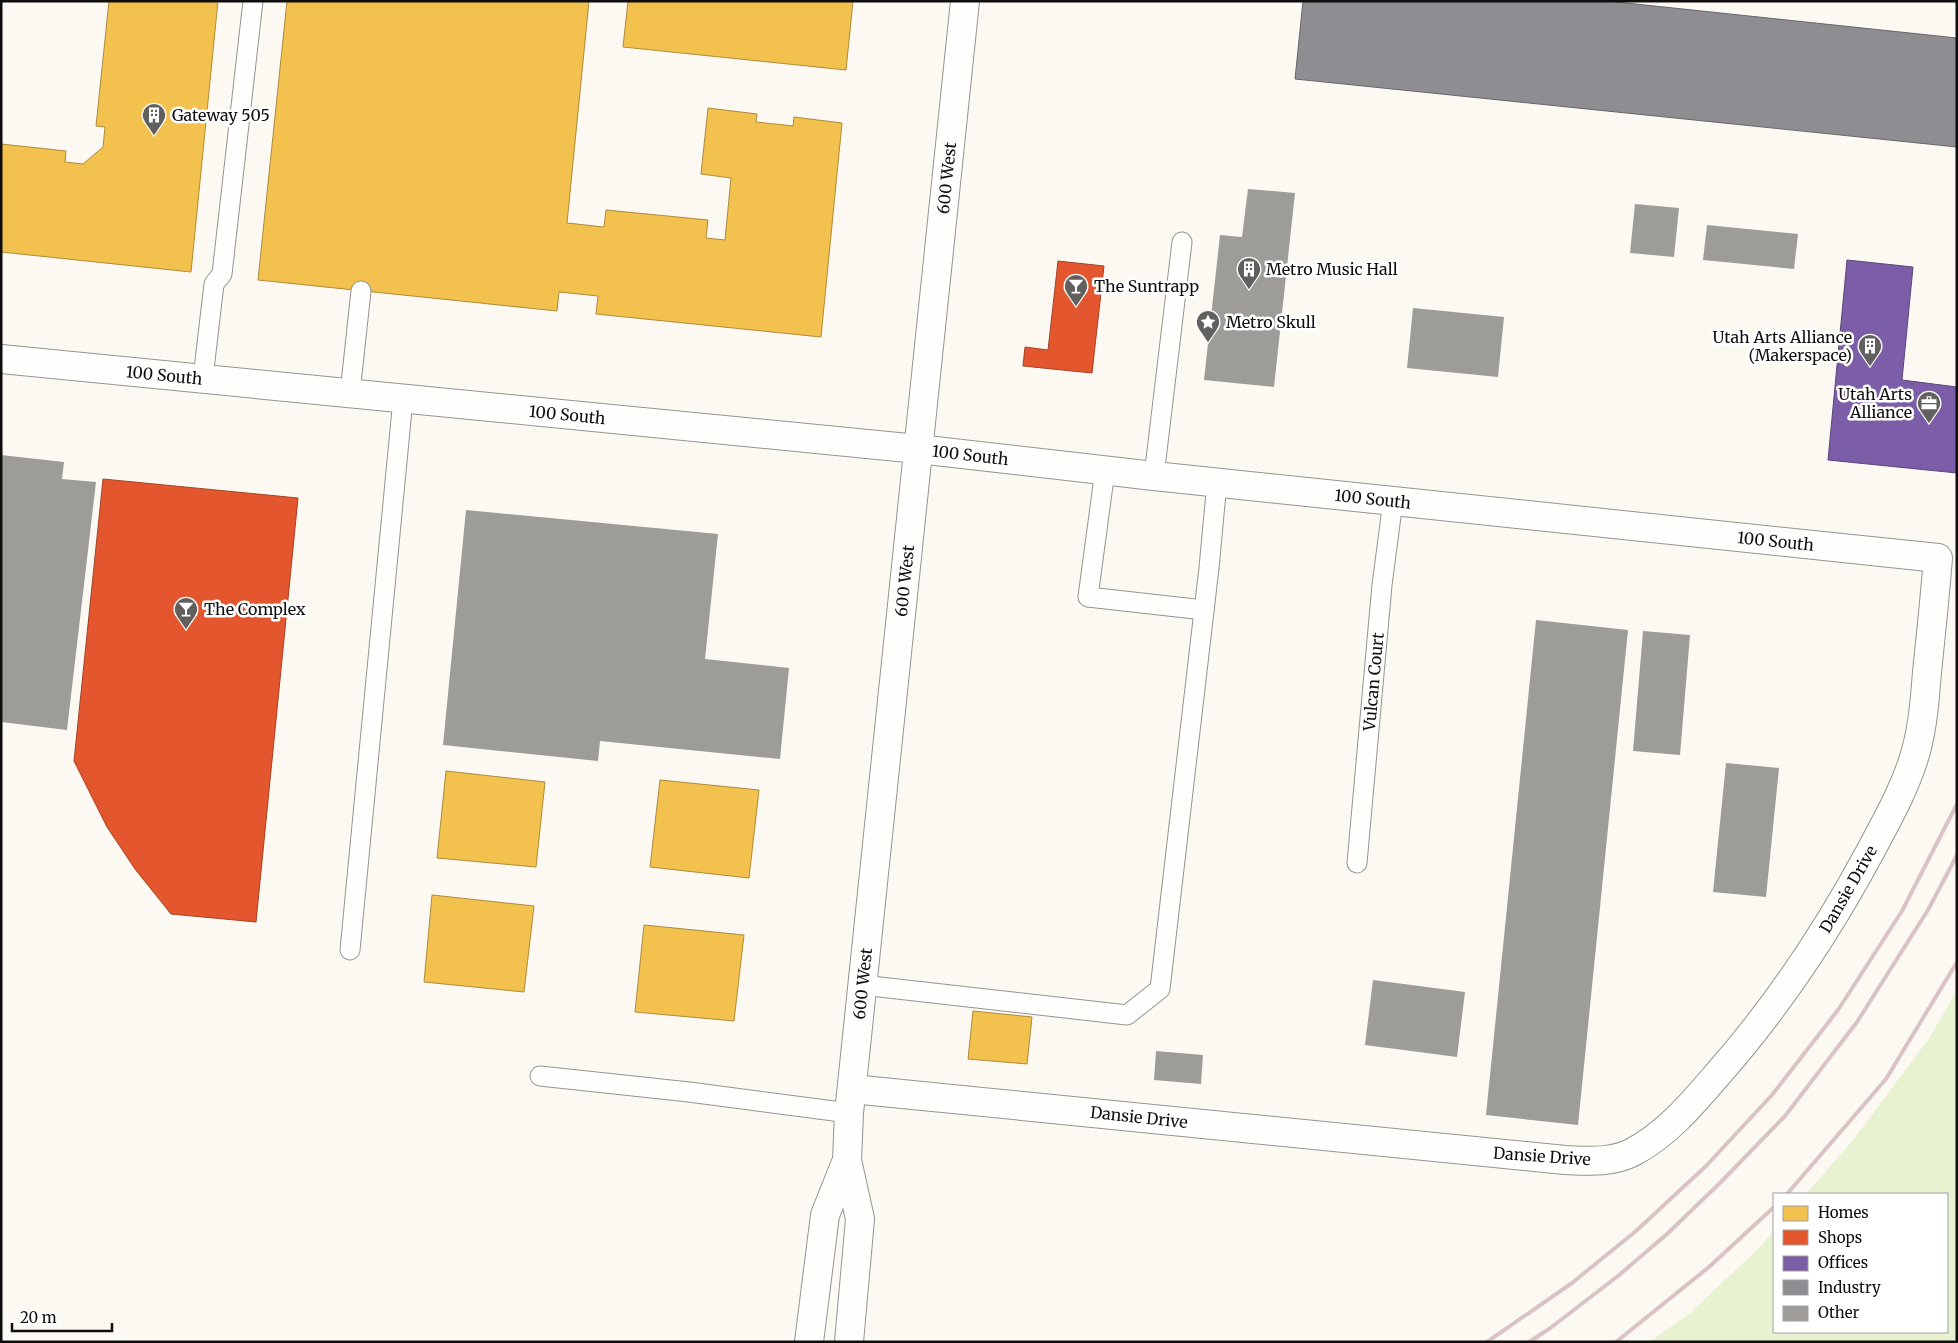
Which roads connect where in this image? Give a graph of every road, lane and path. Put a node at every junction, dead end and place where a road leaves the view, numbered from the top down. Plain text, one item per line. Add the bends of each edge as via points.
1 (253, 1) edge
2 (965, 1) edge
3 (1182, 242) dead end
4 (360, 290) dead end
5 (1, 359) edge
6 (203, 378) junction
7 (350, 393) junction
8 (403, 399) junction
9 (918, 449) junction
10 (1105, 470) junction
11 (1154, 476) junction
12 (1217, 482) junction
13 (1393, 501) junction
14 (1938, 558) joint
15 (1204, 610) junction
16 (1357, 863) dead end
17 (350, 950) dead end
18 (862, 985) junction
19 (540, 1076) dead end
20 (851, 1101) junction
21 (847, 1160) junction
22 (809, 1342) edge
23 (849, 1342) edge

1 - 6 lane via 222,274 214,284
2 - 9 street, 600 West
3 - 11 lane
4 - 7 lane
5 - 6 street, 100 South
6 - 7 street, 100 South
7 - 8 street, 100 South
8 - 9 street, 100 South
8 - 17 lane
9 - 10 street, 100 South
9 - 18 street, 600 West
10 - 11 street, 100 South
10 - 15 lane via 1088,597
11 - 12 street, 100 South
12 - 13 street, 100 South
12 - 15 lane
13 - 14 street, 100 South
13 - 16 lane, Vulcan Court via 1382,585
14 - 20 street, Dansie Drive via 1922,724 1916,752 1895,806 1843,903 1786,989 1702,1093 1661,1134 1631,1153 1596,1161 1565,1160
15 - 18 lane via 1160,989 1127,1015
18 - 20 street, 600 West
19 - 20 lane via 689,1092
20 - 21 street, 600 West
21 - 22 street, 600 West via 825,1216
21 - 23 street, 600 West via 860,1219

